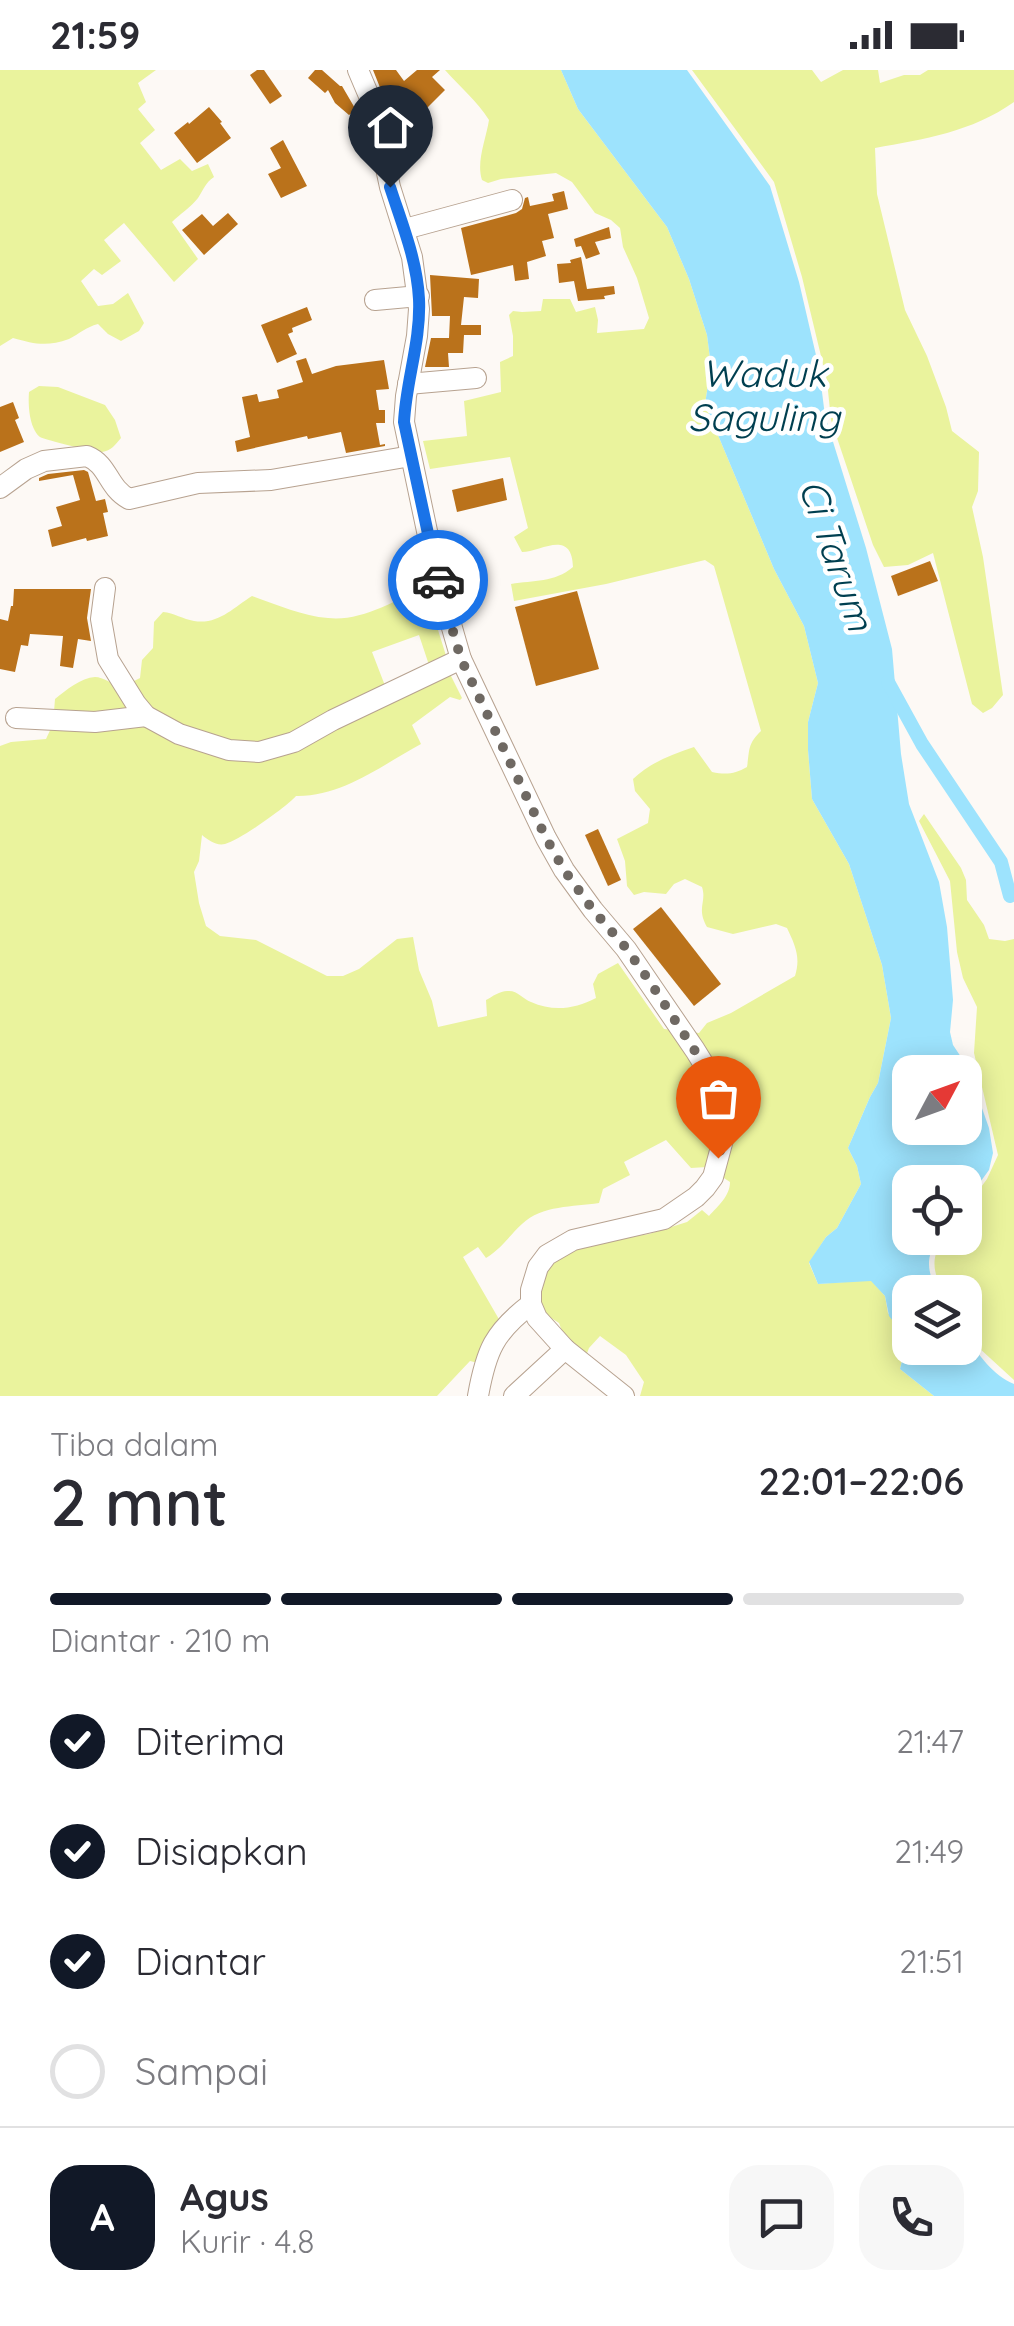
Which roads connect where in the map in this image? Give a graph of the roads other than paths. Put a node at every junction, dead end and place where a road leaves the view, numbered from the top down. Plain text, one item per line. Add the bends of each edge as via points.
1 (358, 70) edge
2 (512, 200) dead end
3 (404, 229) junction
4 (419, 296) junction
5 (375, 300) dead end
6 (476, 378) dead end
7 (408, 384) junction
8 (410, 456) junction
9 (0, 488) edge
10 (105, 588) dead end
11 (461, 659) junction
12 (146, 716) junction
13 (16, 718) dead end
14 (530, 1304) junction
15 (565, 1350) junction
16 (478, 1396) edge
17 (514, 1396) edge
18 (624, 1396) edge

1 - 3 street
2 - 3 street
3 - 4 street
4 - 5 street
4 - 7 street
6 - 7 street
7 - 8 street via 404,422
8 - 9 street via 271,480 198,482 129,500 87,456 44,461
8 - 11 street
10 - 12 street via 101,619 108,659
11 - 12 street via 294,742 259,752 229,750
11 - 14 street via 564,870 695,1050 724,1113 724,1136 705,1188 664,1219 558,1247 538,1268
12 - 13 street via 95,722
14 - 15 street
14 - 16 street via 498,1334
15 - 17 street
15 - 18 street

